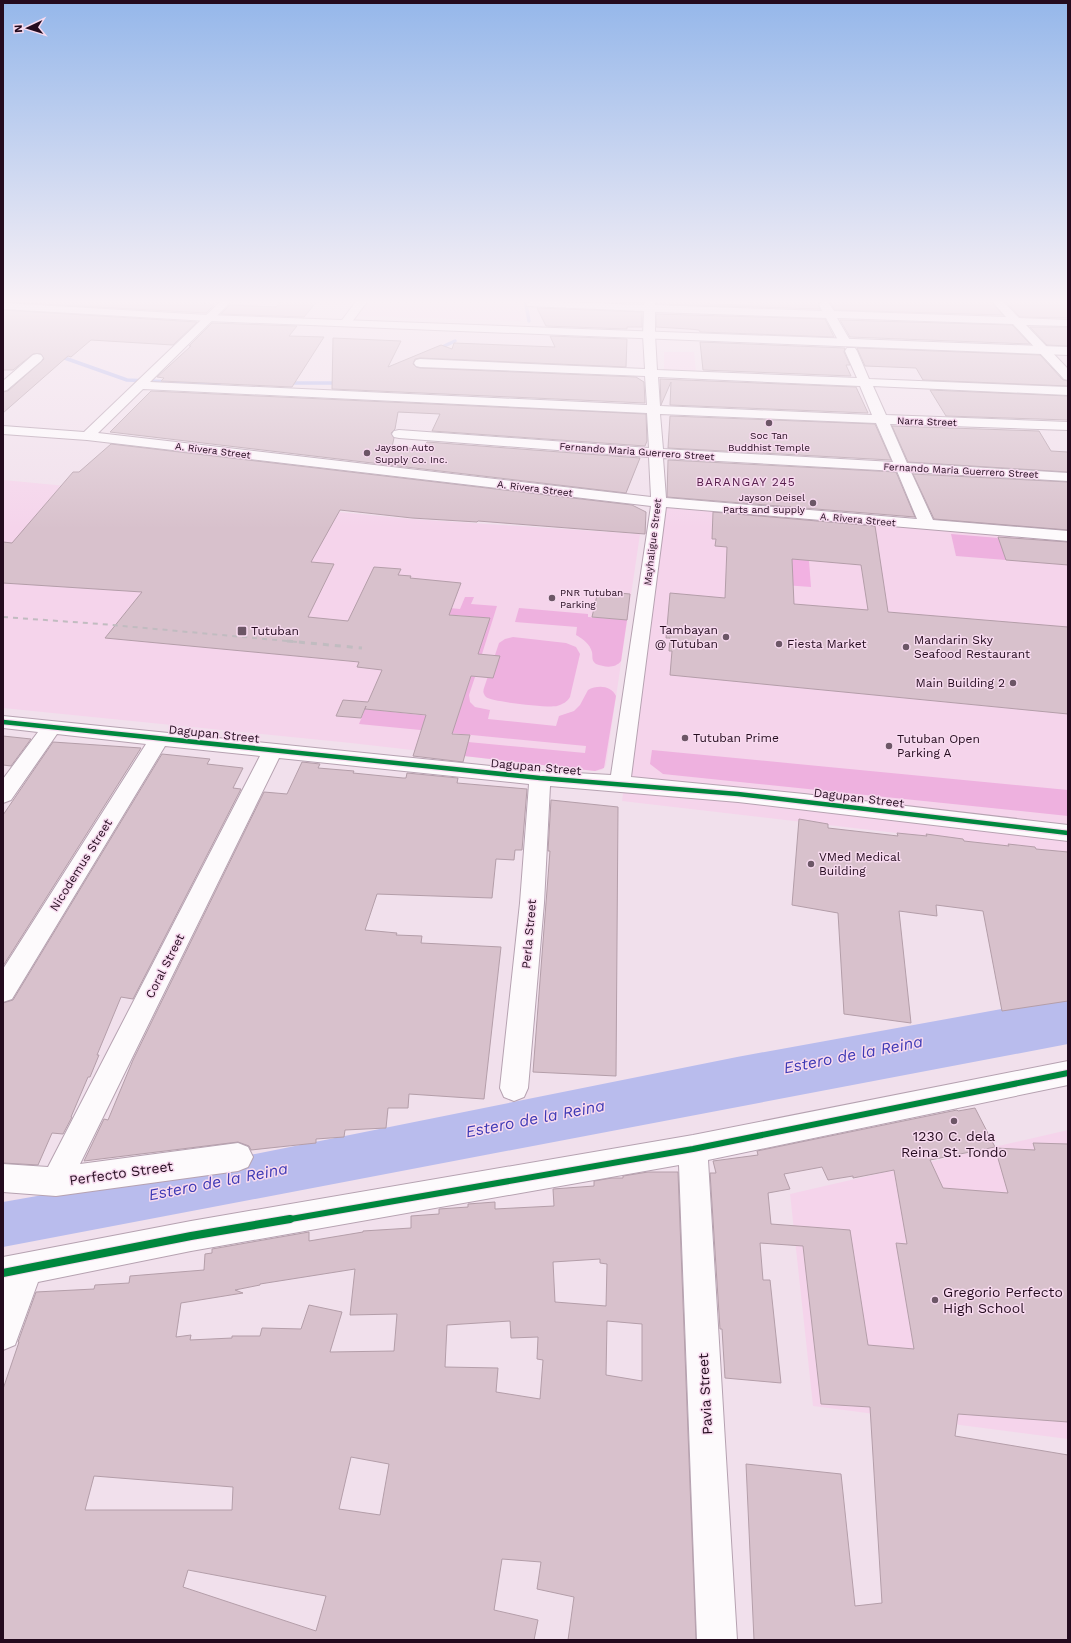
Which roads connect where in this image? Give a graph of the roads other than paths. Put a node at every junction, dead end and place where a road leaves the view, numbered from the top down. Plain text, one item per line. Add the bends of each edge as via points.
1 (16, 376) edge
2 (148, 376) edge
3 (651, 376) edge
4 (738, 376) edge
5 (861, 376) edge
6 (142, 381) junction
7 (864, 381) junction
8 (3, 387) edge
9 (1068, 391) edge
10 (654, 410) junction
11 (880, 420) junction
12 (1068, 426) edge
13 (3, 430) edge
14 (398, 434) dead end
15 (86, 436) junction
16 (656, 453) junction
17 (902, 467) junction
18 (1068, 476) edge
19 (659, 502) junction
20 (927, 524) junction
21 (1068, 536) edge
22 (3, 722) edge
23 (52, 727) junction
24 (160, 738) junction
25 (273, 750) junction
26 (540, 778) junction
27 (620, 783) junction
28 (3, 795) edge
29 (1068, 833) edge
30 (3, 992) edge
31 (1068, 1073) edge
32 (514, 1088) dead end
33 (693, 1149) junction
34 (238, 1157) dead end
35 (3, 1178) edge
36 (56, 1182) junction
37 (16, 1270) edge
38 (3, 1333) edge
39 (717, 1640) edge

1 - 8 street
2 - 6 street
3 - 10 street, Mayhaligue Street
4 - 7 street
5 - 7 street
6 - 10 street, Narra Street
6 - 15 street
7 - 9 street
7 - 11 street
10 - 11 street, Narra Street
10 - 16 street, Mayhaligue Street
11 - 12 street, Narra Street
11 - 17 street
13 - 15 street, A. Rivera Street
14 - 16 street, Fernando Maria Guerrero Street
15 - 19 street, A. Rivera Street
16 - 17 street, Fernando Maria Guerrero Street
16 - 19 street, Mayhaligue Street
17 - 18 street, Fernando Maria Guerrero Street
17 - 20 street
19 - 20 street, A. Rivera Street
19 - 27 street, Mayhaligue Street
20 - 21 street, A. Rivera Street
22 - 23 street, Dagupan Street
23 - 24 street, Dagupan Street
23 - 28 street
24 - 25 street, Dagupan Street
24 - 30 street, Nicodemus Street
25 - 26 street, Dagupan Street
25 - 36 street, Coral Street
26 - 27 street, Dagupan Street
26 - 32 street, Perla Street via 532,903
27 - 29 street, Dagupan Street via 827,804
31 - 33 street
33 - 37 street via 198,1235
33 - 39 street, Pavia Street
34 - 36 street, Perfecto Street
35 - 36 street, Perfecto Street
37 - 38 street

